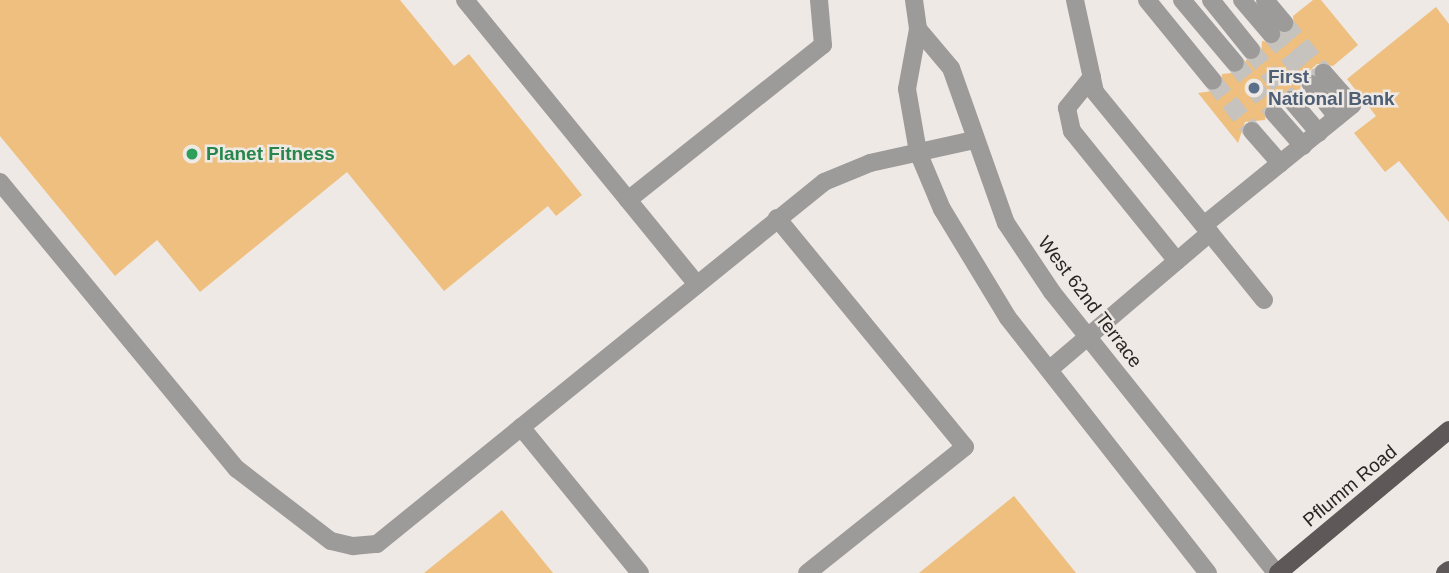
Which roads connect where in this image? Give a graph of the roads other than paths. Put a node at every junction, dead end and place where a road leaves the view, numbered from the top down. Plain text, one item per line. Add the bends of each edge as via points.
1 (465, 0) edge
2 (819, 0) edge
3 (914, 0) edge
4 (1075, 0) edge
5 (1147, 0) edge
6 (1182, 0) edge
7 (1211, 0) edge
8 (1242, 0) edge
9 (1265, 0) edge
10 (918, 29) junction
11 (1251, 50) tunnel mouth
12 (1235, 63) tunnel mouth
13 (1092, 77) junction
14 (1317, 78) tunnel mouth
15 (1213, 80) tunnel mouth
16 (1291, 100) tunnel mouth
17 (1274, 113) tunnel mouth
18 (1252, 131) tunnel mouth
19 (1319, 133) junction
20 (974, 140) junction
21 (1303, 146) junction
22 (918, 152) junction
23 (1280, 163) junction
24 (0, 182) edge
25 (628, 200) junction
26 (777, 218) junction
27 (1207, 229) junction
28 (1177, 261) junction
29 (697, 284) junction
30 (1264, 299) dead end
31 (1087, 338) junction
32 (1050, 369) junction
33 (521, 427) junction
34 (1449, 430) edge
35 (640, 573) edge
36 (807, 573) edge
37 (1208, 573) edge
38 (1277, 573) edge

1 - 25 street
2 - 25 street via 823,46
3 - 10 street
4 - 13 street
5 - 15 street
6 - 12 street
7 - 11 street
8 - 9 street via 1277,29
10 - 20 street, West 62nd Terrace via 951,68
10 - 22 street via 907,89
13 - 27 street via 1095,92
13 - 28 street via 1067,108 1072,131
14 - 19 street via 1352,105
16 - 19 street
17 - 21 street
18 - 23 street
19 - 21 street
20 - 22 street
20 - 31 street, West 62nd Terrace via 1006,223
21 - 23 street
22 - 26 street via 824,182
22 - 32 street via 968,258
23 - 27 street
24 - 33 street via 237,469 331,541 377,544
25 - 29 street
26 - 29 street
26 - 36 street via 965,447
27 - 28 street
27 - 30 street
28 - 31 street
29 - 33 street
31 - 32 street
31 - 38 street, West 62nd Terrace
32 - 37 street
33 - 35 street
34 - 38 main road, Pflumm Road

